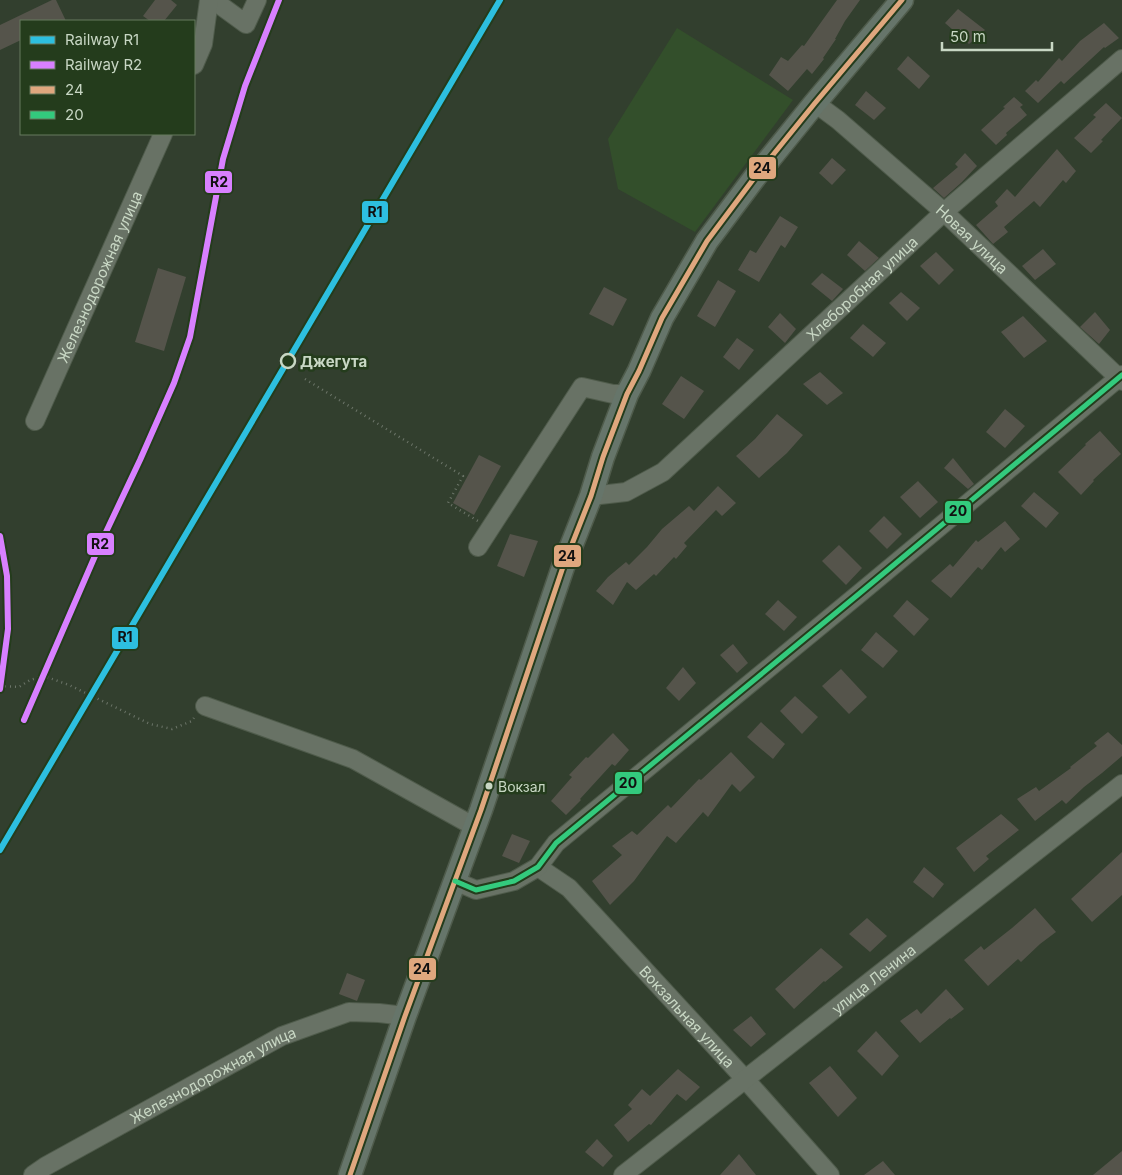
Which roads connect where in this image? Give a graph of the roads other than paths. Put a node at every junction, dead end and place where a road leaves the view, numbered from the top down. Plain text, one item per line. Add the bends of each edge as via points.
1 (211, 0) edge
2 (257, 0) edge
3 (902, 0) edge
4 (1122, 59) edge
5 (195, 63) edge
6 (815, 103) junction
7 (163, 135) edge
8 (944, 212) junction
9 (1121, 378) edge
10 (628, 394) junction
11 (34, 421) dead end
12 (591, 496) junction
13 (478, 547) dead end
14 (205, 706) road end
15 (1122, 784) edge
16 (475, 827) junction
17 (538, 867) junction
18 (455, 881) junction
19 (405, 1016) junction
20 (744, 1079) junction
21 (33, 1175) edge
22 (350, 1175) edge
23 (623, 1175) edge
24 (830, 1175) edge

1 - 2 street via 246,24
1 - 5 street via 203,44
3 - 6 main road
4 - 8 street, Хлеборобная улица
6 - 8 street, Новая улица
6 - 10 main road via 707,241 662,318
7 - 11 street, Железнодорожная улица
8 - 9 street, Новая улица
8 - 12 street, Хлеборобная улица via 663,472 626,492
9 - 17 street via 556,843
10 - 12 main road
10 - 13 street via 582,387
12 - 16 main road via 563,567
14 - 16 street via 353,758
15 - 20 street, улица Ленина
16 - 18 main road
17 - 18 street via 514,881 476,890
17 - 20 street, Вокзальная улица via 568,888
18 - 19 main road
19 - 21 street, Железнодорожная улица via 349,1012 282,1036
19 - 22 main road
20 - 23 street, улица Ленина
20 - 24 street, Вокзальная улица

